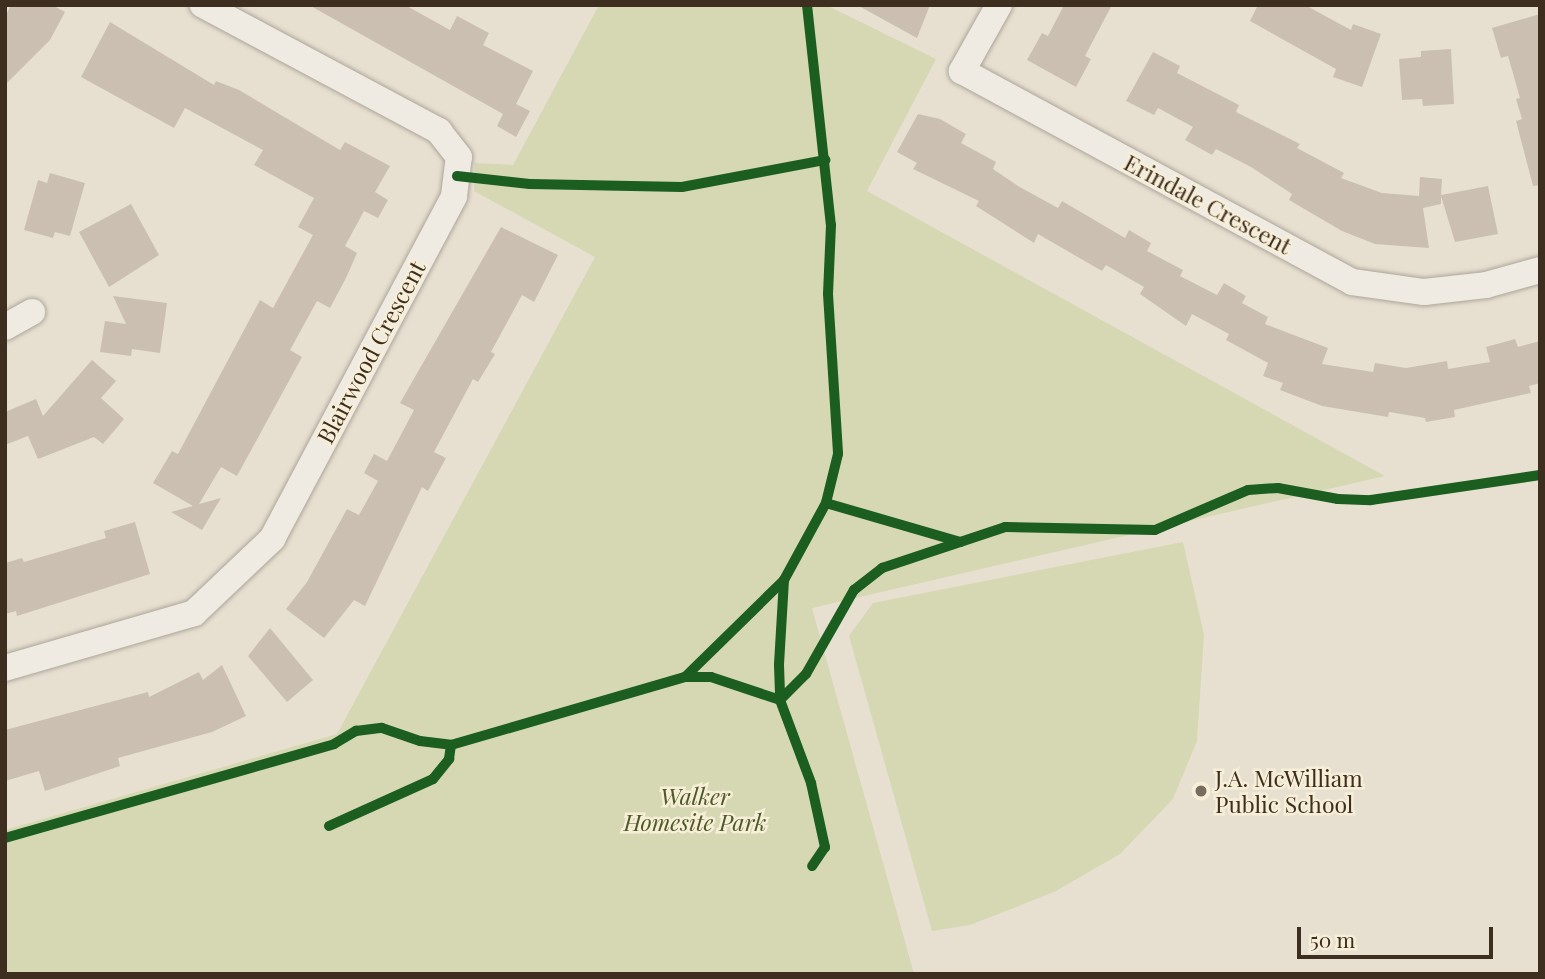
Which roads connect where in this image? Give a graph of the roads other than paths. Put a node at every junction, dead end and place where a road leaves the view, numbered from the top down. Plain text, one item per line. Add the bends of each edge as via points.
1 (203, 5) edge
2 (999, 5) edge
3 (1540, 270) edge
4 (32, 312) dead end
5 (5, 327) edge
6 (5, 668) edge

1 - 6 street, Blairwood Crescent via 439,131 459,157 454,197 272,539 194,613
2 - 3 street, Erindale Crescent via 962,71 1352,282 1424,292 1486,285
4 - 5 street

